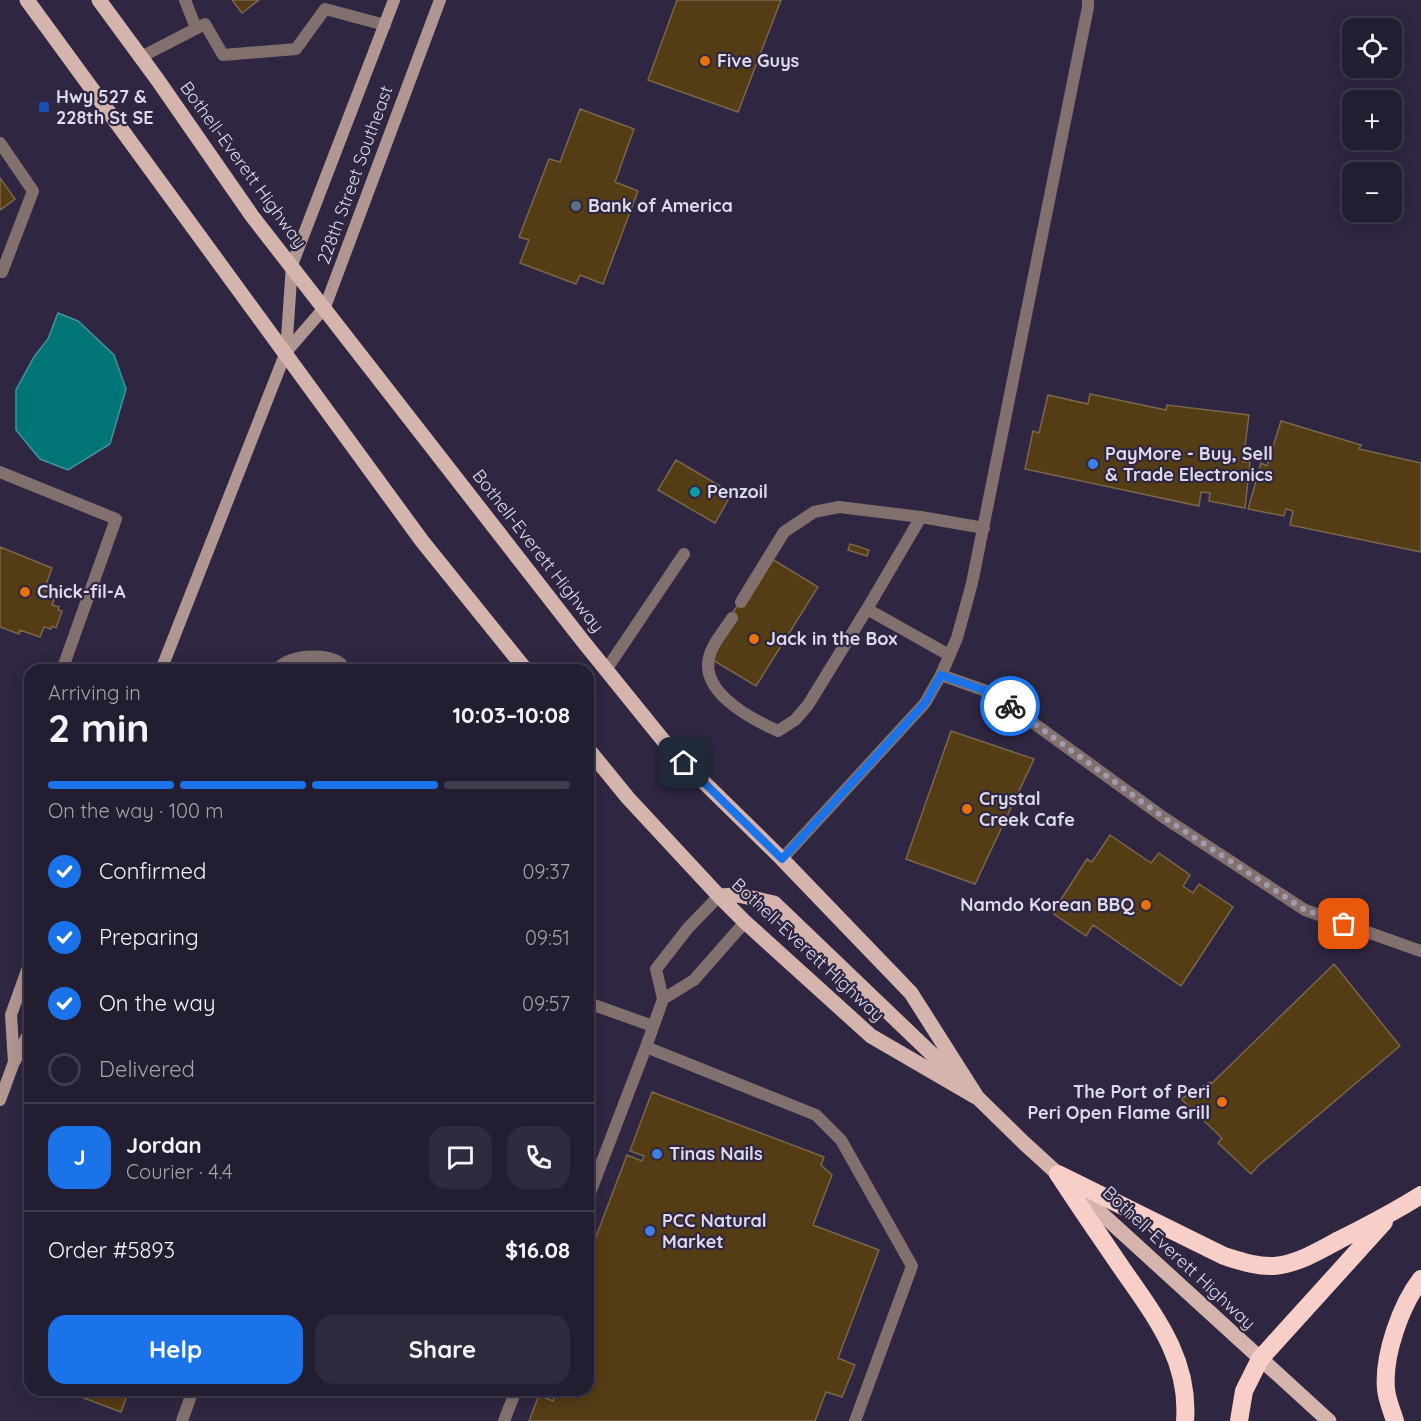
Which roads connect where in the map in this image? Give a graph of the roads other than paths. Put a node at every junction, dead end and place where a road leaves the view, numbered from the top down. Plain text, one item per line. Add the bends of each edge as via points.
1 (27, 0) edge
2 (99, 0) edge
3 (185, 0) edge
4 (394, 0) edge
5 (440, 0) edge
6 (1088, 0) edge
7 (385, 25) junction
8 (196, 28) junction
9 (141, 57) junction
10 (0, 143) edge
11 (292, 265) junction
12 (2, 272) dead end
13 (325, 307) junction
14 (286, 352) junction
15 (0, 472) edge
16 (921, 517) junction
17 (984, 528) junction
18 (684, 554) dead end
19 (741, 602) dead end
20 (867, 609) junction
21 (732, 618) dead end
22 (950, 655) junction
23 (64, 664) edge
24 (163, 664) edge
25 (285, 664) edge
26 (341, 664) edge
27 (521, 664) edge
28 (606, 670) junction
29 (941, 675) junction
30 (594, 756) edge
31 (782, 859) junction
32 (719, 896) junction
33 (745, 922) junction
34 (1421, 951) edge
35 (24, 979) edge
36 (663, 999) junction
37 (594, 1005) edge
38 (653, 1026) junction
39 (24, 1042) edge
40 (646, 1047) junction
41 (24, 1052) edge
42 (14, 1062) junction
43 (977, 1097) junction
44 (0, 1100) edge
45 (1058, 1174) junction
46 (594, 1182) edge
47 (1421, 1195) edge
48 (1392, 1214) junction
49 (1421, 1279) edge
50 (1260, 1359) junction
51 (192, 1396) edge
52 (514, 1396) edge
53 (182, 1421) edge
54 (504, 1421) edge
55 (855, 1421) edge
56 (1185, 1421) edge
57 (1239, 1421) edge
58 (1329, 1421) edge
59 (1395, 1421) edge

1 - 14 main road
2 - 9 main road, Bothell-Everett Highway
3 - 8 lane
4 - 7 main road, 228th Street Southeast
5 - 13 main road, 228th Street Southeast
6 - 17 lane
7 - 8 lane via 325,9 296,49 223,55 205,24
7 - 11 main road, 228th Street Southeast
8 - 9 lane
9 - 11 main road, Bothell-Everett Highway via 252,216
10 - 12 lane via 33,191
11 - 13 main road, Bothell-Everett Highway
11 - 14 main road, 228th Street Southeast
13 - 14 main road, 228th Street Southeast
13 - 28 main road, Bothell-Everett Highway
14 - 24 main road, 228th Street Southeast
14 - 27 main road via 422,541
15 - 23 lane via 116,519
16 - 17 lane
16 - 19 lane via 839,507 814,512 784,532
16 - 20 lane
17 - 22 lane
18 - 28 lane
20 - 21 lane via 808,705 778,731 755,721 721,696 708,673 711,651
20 - 22 lane
22 - 29 lane
25 - 26 lane via 303,657 324,657
28 - 31 main road, Bothell-Everett Highway via 671,750
29 - 31 lane via 925,703
29 - 34 lane via 992,693 1163,817 1305,910
30 - 32 main road, Bothell-Everett Highway
31 - 43 main road, Bothell-Everett Highway via 911,993
32 - 33 main road, Bothell-Everett Highway
32 - 36 lane via 656,969
32 - 43 main road via 738,895 774,903
33 - 36 lane via 694,980
33 - 43 main road, Bothell-Everett Highway via 871,1036
35 - 42 main road via 11,1015
36 - 38 lane
37 - 38 lane
38 - 40 lane
39 - 42 main road
40 - 46 lane
40 - 55 lane via 816,1115 841,1140 912,1266
41 - 42 main road
42 - 44 main road
43 - 45 main road, Bothell-Everett Highway
45 - 48 highway via 1224,1257 1247,1264 1292,1263
45 - 50 main road, Bothell-Everett Highway
45 - 56 highway via 1165,1333 1182,1375
47 - 48 highway
48 - 50 highway
49 - 59 highway via 1397,1322 1389,1356 1386,1389
50 - 57 highway via 1244,1391
50 - 58 main road, Bothell-Everett Highway
51 - 53 lane
52 - 54 lane

